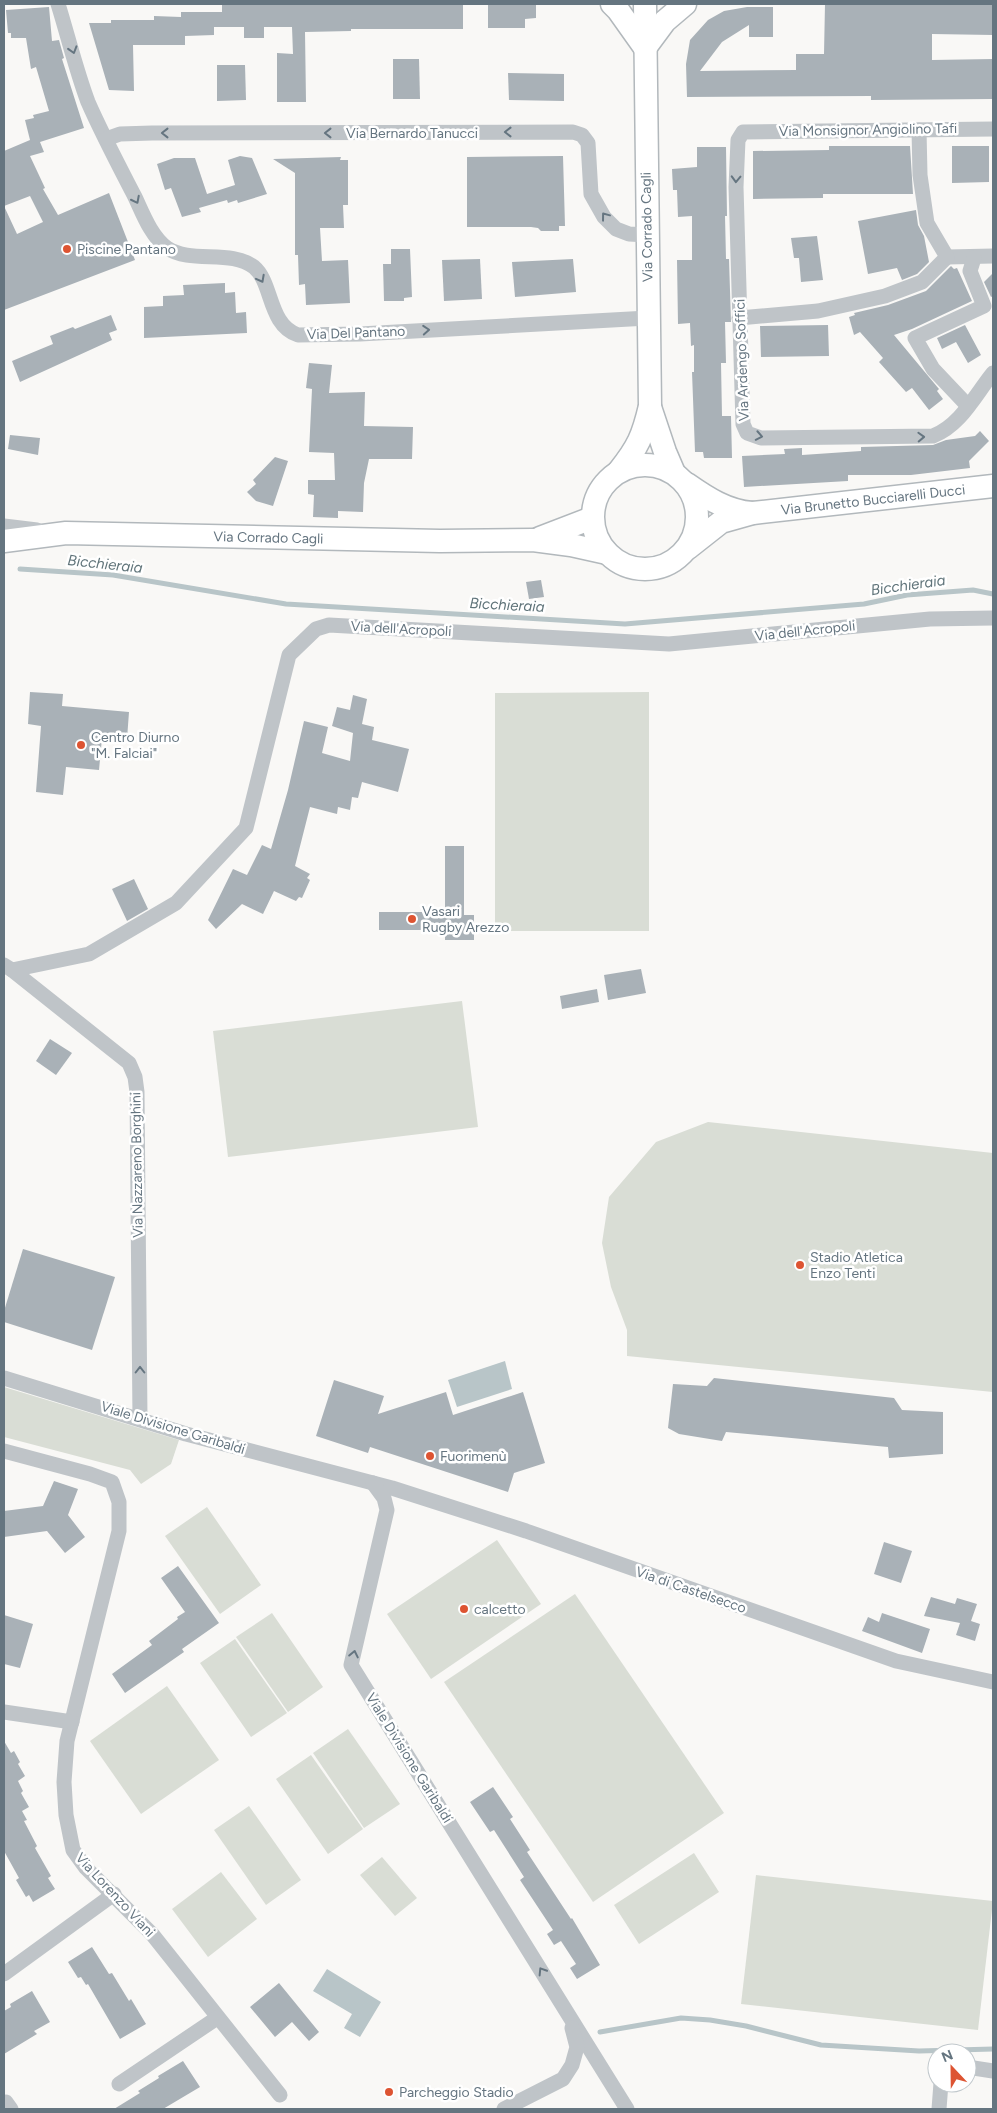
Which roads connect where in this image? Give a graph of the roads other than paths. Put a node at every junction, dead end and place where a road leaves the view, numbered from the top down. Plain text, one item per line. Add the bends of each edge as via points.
1 (58, 4) edge
2 (612, 4) edge
3 (645, 4) edge
4 (685, 4) edge
5 (645, 48) junction
6 (993, 129) edge
7 (919, 130) junction
8 (743, 132) joint
9 (106, 139) junction
10 (647, 235) junction
11 (993, 256) edge
12 (947, 257) junction
13 (974, 258) junction
14 (648, 318) junction
15 (740, 318) junction
16 (993, 373) edge
17 (650, 406) junction
18 (968, 406) junction
19 (619, 471) junction
20 (680, 478) junction
21 (993, 486) edge
22 (753, 513) junction
23 (592, 518) junction
24 (4, 526) edge
25 (66, 533) junction
26 (533, 540) junction
27 (4, 541) edge
28 (688, 548) junction
29 (607, 553) junction
30 (993, 618) edge
31 (8, 968) edge
32 (4, 1378) edge
33 (140, 1419) junction
34 (4, 1451) edge
35 (373, 1483) junction
36 (392, 1488) joint
37 (422, 1498) junction
38 (388, 1510) junction
39 (993, 1682) edge
40 (4, 1712) edge
41 (72, 1722) junction
42 (114, 1894) junction
43 (4, 1974) edge
44 (568, 2012) junction
45 (217, 2018) junction
46 (977, 2068) edge
47 (993, 2070) edge
48 (119, 2084) dead end
49 (940, 2093) edge
50 (280, 2095) dead end
51 (4, 2103) edge
52 (11, 2109) edge
53 (504, 2109) edge
54 (627, 2109) edge
55 (939, 2109) edge

1 -> 9 street, Via Del Pantano via 88,101
2 - 5 main road
3 - 5 main road, Via Corrado Cagli
4 - 5 main road via 665,21
5 - 10 main road, Via Corrado Cagli
6 - 7 street, Via Monsignor Angiolino Tafi
7 - 8 street, Via Monsignor Angiolino Tafi
7 - 12 street via 920,175 927,223
8 -> 15 street, Via Ardengo Soffici via 738,140 736,187
10 -> 9 street, Via Bernardo Tanucci via 616,229 604,217 591,194 588,143 582,135 572,132 152,133 120,134
9 -> 14 street, Via Del Pantano via 154,235 167,248 181,255 242,261 255,268 280,322 298,335
10 - 14 main road, Via Corrado Cagli
11 - 13 street
12 - 13 street
12 - 15 street via 922,282 885,296 818,311
13 - 18 street via 970,271 984,306 915,338 933,369
14 - 17 main road, Via Corrado Cagli
15 -> 18 street, Via Ardengo Soffici via 743,424 747,433 753,436 933,436 946,431
16 - 18 street, Via Ardengo Soffici
17 - 19 main road via 643,435
17 - 20 main road via 665,452
19 - 20 main road via 647,464 661,466
19 - 23 main road via 599,491
20 - 22 main road, Via Brunetto Bucciarelli Ducci via 709,500 736,512
20 - 28 main road via 695,499 698,516 696,533
21 - 22 main road, Via Brunetto Bucciarelli Ducci
22 - 28 main road, Via Brunetto Bucciarelli Ducci via 721,522
23 - 26 main road, Via Corrado Cagli
23 - 29 main road via 599,543
24 - 25 street
25 - 26 main road, Via Corrado Cagli
25 - 27 main road, Via Corrado Cagli
26 - 29 main road, Via Corrado Cagli
28 - 29 main road via 677,559 648,569 633,568
30 - 31 street, Via dell'Acropoli via 930,619 669,644 329,625 316,628 289,655 246,828 176,903 89,954
33 -> 31 street, Via Nazzareno Borghini via 135,1077 129,1063
32 - 33 street, Viale Divisione Garibaldi
33 - 35 street, Viale Divisione Garibaldi
34 - 41 street, Via Lorenzo Viani via 112,1482 119,1502 119,1531
35 - 36 street, Viale Divisione Garibaldi
35 - 38 street
36 - 37 street, Via di Castelsecco
37 - 38 street via 402,1500
37 - 39 street, Via di Castelsecco via 526,1531 896,1661
44 -> 38 street, Viale Divisione Garibaldi via 351,1665
40 - 41 street
41 - 42 street, Via Lorenzo Viani via 64,1782 73,1850 86,1868
42 - 43 street
42 - 45 street, Via Lorenzo Viani via 152,1934
44 - 53 street via 577,2047 572,2065 563,2079
44 - 54 street, Viale Divisione Garibaldi
45 - 48 street
45 - 50 street, Via Lorenzo Viani
46 - 47 street
49 - 55 street
51 - 52 street

